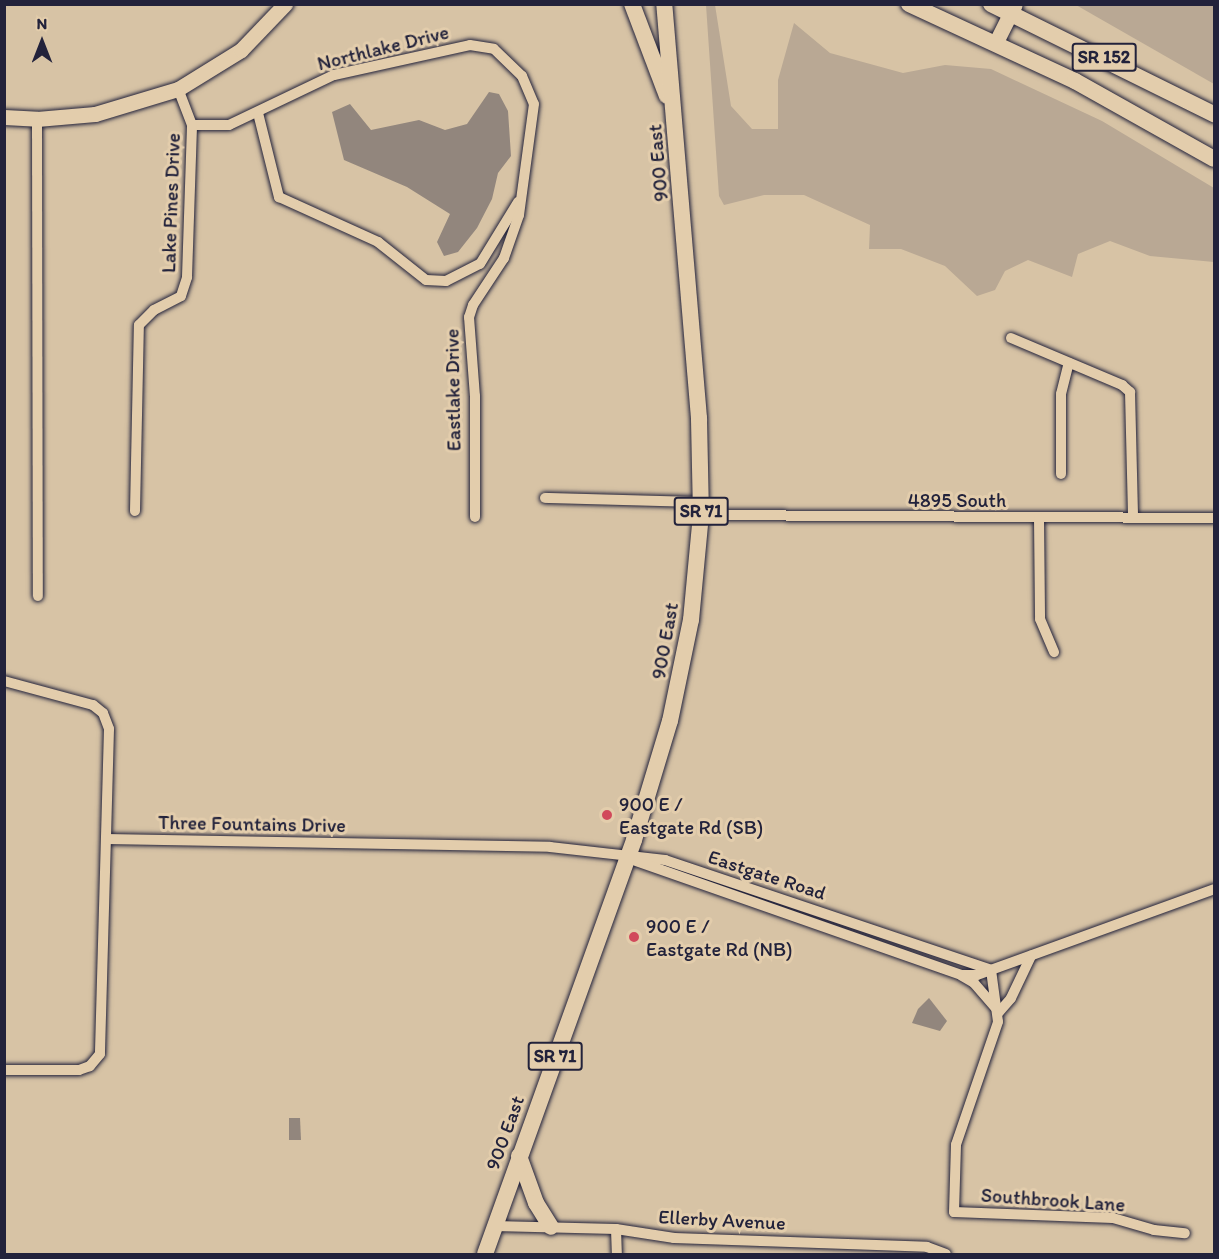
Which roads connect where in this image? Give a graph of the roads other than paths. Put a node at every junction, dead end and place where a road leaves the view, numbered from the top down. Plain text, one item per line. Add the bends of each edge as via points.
1 (285, 4) edge
2 (632, 4) edge
3 (664, 4) edge
4 (909, 4) edge
5 (991, 4) edge
6 (1012, 9) edge
7 (996, 42) junction
8 (485, 44) joint
9 (178, 88) junction
10 (258, 113) junction
11 (1215, 114) edge
12 (4, 117) edge
13 (675, 118) junction
14 (37, 119) junction
15 (192, 125) junction
16 (1215, 159) edge
17 (518, 202) junction
18 (1011, 338) dead end
19 (1069, 363) junction
20 (1060, 474) dead end
21 (545, 498) dead end
22 (701, 508) junction
23 (135, 511) dead end
24 (475, 517) dead end
25 (1039, 518) junction
26 (1133, 518) junction
27 (1215, 518) edge
28 (38, 596) dead end
29 (1054, 652) dead end
30 (4, 681) edge
31 (106, 839) junction
32 (628, 857) junction
33 (1215, 889) edge
34 (1031, 956) junction
35 (991, 970) junction
36 (961, 975) junction
37 (999, 1012) junction
38 (4, 1070) edge
39 (519, 1156) junction
40 (494, 1226) junction
41 (550, 1227) junction
42 (616, 1229) junction
43 (1185, 1233) dead end
44 (485, 1254) edge
45 (616, 1254) edge
46 (946, 1254) edge

1 - 9 street via 241,50
2 - 13 main road, SR 71
3 - 13 main road, 900 East / SR 71
4 - 7 main road, SR 152
5 - 6 main road, SR 152
6 - 7 street
6 - 11 main road, SR 152
7 - 16 main road, SR 152 via 1076,81
8 - 10 street, Northlake Drive via 334,75 268,104
8 - 17 street, Eastlake Drive via 522,76 534,104 532,138
9 - 14 street via 95,114
9 - 15 street, Lake Pines Drive
10 - 15 street, Northlake Drive via 229,124
10 - 17 street via 279,197 378,242 426,280 446,281 480,264
12 - 14 street
13 - 22 main road, 900 East / SR 71 via 696,366
14 - 28 street
15 - 23 street, Lake Pines Drive via 187,277 181,296 154,310 139,325
17 - 24 street, Eastlake Drive via 519,214 504,258 469,317 475,396
18 - 19 street
19 - 20 street via 1061,394
19 - 26 street via 1122,385 1131,395
21 - 22 street, 4895 South
22 - 25 street, 4895 South
22 - 32 main road, 900 East / SR 71 via 682,670 660,762
25 - 26 street, 4895 South
25 - 29 street via 1040,619
26 - 27 street, 4895 South
30 - 31 street via 85,702 103,712 109,729
31 - 32 street, Three Fountains Drive via 550,847
31 - 38 street via 100,1054 90,1066 79,1070
32 - 35 street, Eastgate Road via 665,860
32 - 36 street, Eastgate Road via 778,914
32 - 39 main road, 900 East / SR 71
33 - 34 street, Eastgate Road
34 - 35 street, Eastgate Road
34 - 37 street via 1011,998
35 - 36 street, Eastgate Road
35 - 37 street
36 - 37 street, Eastgate Road via 974,983
37 - 43 street, Southbrook Lane via 956,1145 954,1212 1113,1218 1154,1230
39 - 40 main road, 900 East / SR 71
39 - 41 main road via 536,1203
40 - 41 street, Ellerby Avenue
40 - 44 main road, 900 East / SR 71
41 - 42 street, Ellerby Avenue
42 - 45 street
42 - 46 street, Ellerby Avenue via 674,1238 927,1247

